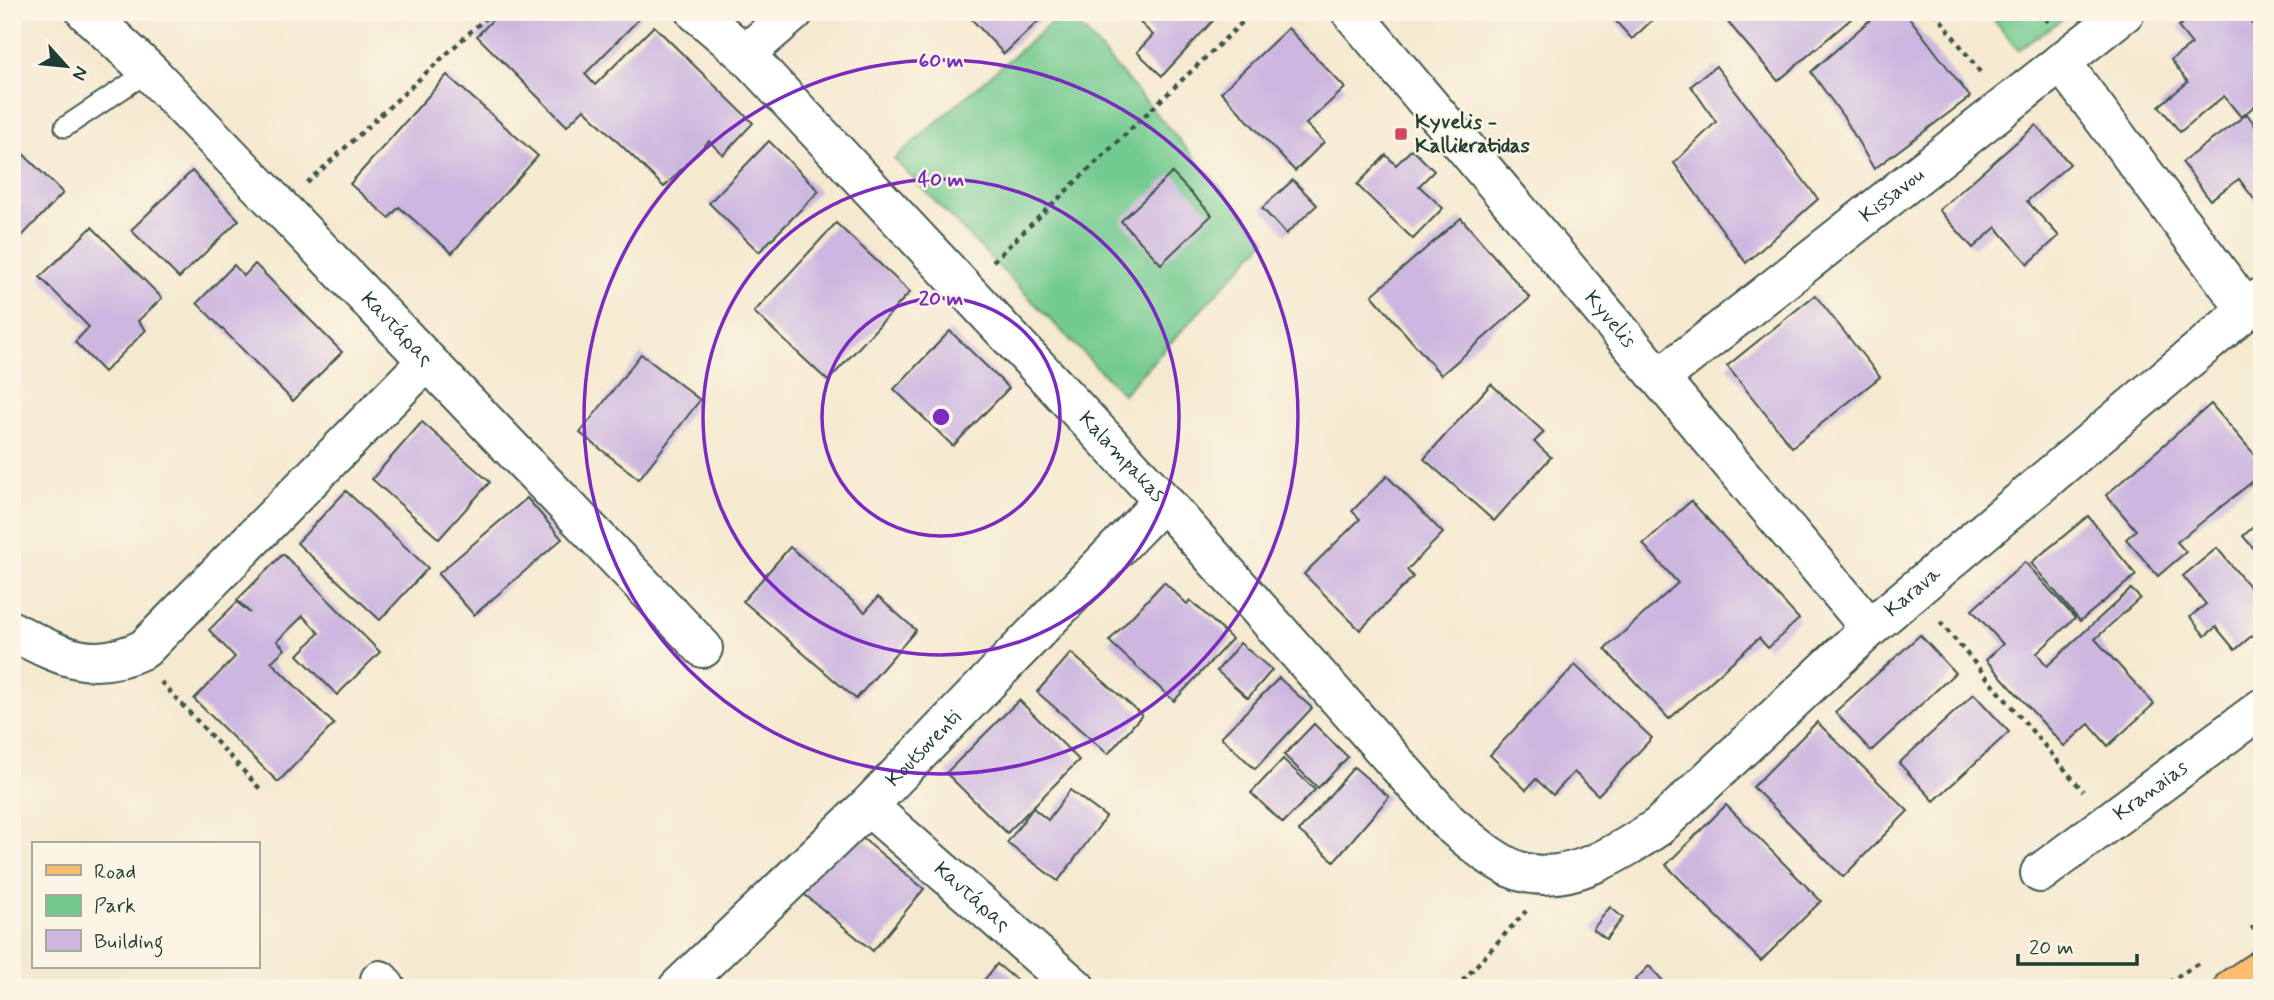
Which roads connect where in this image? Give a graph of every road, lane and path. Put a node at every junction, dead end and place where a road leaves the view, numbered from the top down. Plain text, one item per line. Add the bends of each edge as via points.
1 (86, 12) edge
2 (492, 12) edge
3 (696, 12) edge
4 (794, 12) edge
5 (1253, 12) edge
6 (1352, 12) edge
7 (1935, 12) edge
8 (2125, 12) edge
9 (746, 54) junction
10 (2062, 62) junction
11 (149, 71) junction
12 (2006, 106) junction
13 (65, 127) dead end
14 (281, 207) junction
15 (964, 288) junction
16 (2254, 303) edge
17 (426, 362) junction
18 (1661, 377) junction
19 (1163, 501) junction
20 (1914, 591) junction
21 (1870, 628) junction
22 (12, 631) edge
23 (703, 648) dead end
24 (134, 653) junction
25 (2262, 708) edge
26 (262, 791) dead end
27 (869, 806) junction
28 (2109, 821) junction
29 (2040, 873) dead end
30 (1560, 874) junction
31 (2262, 968) edge
32 (678, 988) edge
33 (1076, 988) edge
34 (1456, 988) edge
35 (2233, 988) edge

1 - 11 street, Καντάρας
2 - 14 path
3 - 9 street, Kalampakas
4 - 9 street
5 - 15 path
6 - 18 street, Kyvelis
7 - 12 path
8 - 10 street, Kissavou
9 - 15 street, Kalampakas
10 - 12 street, Kissavou
10 - 16 street
11 - 13 lane
11 - 14 street, Καντάρας
12 - 18 street, Kissavou
14 - 17 street, Καντάρας
15 - 19 street, Kalampakas
16 - 20 street, Karava
17 - 23 street, Καντάρας
17 - 24 street via 164,630
18 - 21 street, Kyvelis
19 - 27 street, Koutsoventi
19 - 30 street, Kalampakas via 1449,823 1483,851 1521,872
20 - 21 street, Karava
20 - 28 path
21 - 30 street, Karava via 1658,827 1618,853
22 - 24 street via 89,663 118,661
24 - 26 path
25 - 28 street, Kranaias
27 - 32 street, Koutsoventi
27 - 33 street, Καντάρας
28 - 29 street, Kranaias
30 - 34 path
31 - 35 main road

